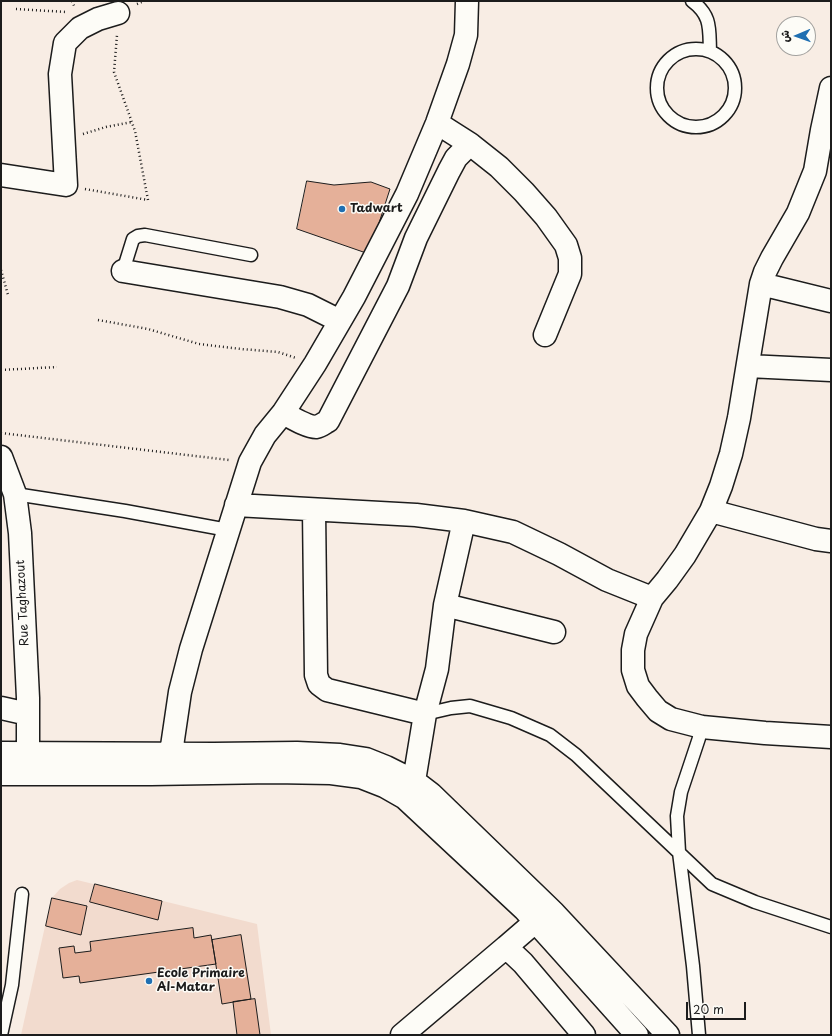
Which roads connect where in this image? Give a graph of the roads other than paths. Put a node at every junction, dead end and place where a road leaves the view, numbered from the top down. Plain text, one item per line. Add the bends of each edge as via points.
1 (467, 1) edge
2 (692, 1) edge
3 (108, 16) road end
4 (710, 51) junction
5 (831, 88) edge
6 (438, 123) junction
7 (826, 132) edge
8 (470, 144) junction
9 (1, 175) edge
10 (251, 255) dead end
11 (123, 271) joint
12 (761, 284) junction
13 (831, 300) edge
14 (340, 321) junction
15 (545, 335) dead end
16 (748, 366) junction
17 (831, 370) edge
18 (282, 413) junction
19 (1, 457) edge
20 (15, 494) junction
21 (236, 505) junction
22 (314, 510) junction
23 (711, 512) junction
24 (464, 521) junction
25 (228, 530) junction
26 (831, 541) edge
27 (652, 598) junction
28 (445, 605) junction
29 (554, 632) dead end
30 (1, 708) edge
31 (28, 714) junction
32 (425, 714) junction
33 (702, 727) junction
34 (831, 737) edge
35 (1, 753) edge
36 (28, 753) junction
37 (172, 753) junction
38 (1, 774) edge
39 (414, 781) junction
40 (679, 852) junction
41 (22, 894) dead end
42 (535, 922) junction
43 (831, 927) edge
44 (506, 947) junction
45 (1, 1035) edge
46 (402, 1035) edge
47 (584, 1035) edge
48 (637, 1035) edge
49 (668, 1035) edge
50 (699, 1035) edge

1 - 6 street via 466,35
2 - 4 lane via 705,14 709,25
3 - 9 street via 80,28 66,43 60,74 66,186
4 - 4 lane via 699,48 677,53 661,69 657,80 658,102 664,112 682,126 693,128 715,123 731,107 735,85 733,74 720,56
5 - 7 street
6 - 8 street
6 - 14 street via 407,194
7 - 12 street via 815,171 798,212 772,258
8 - 15 street via 499,167 524,192 566,245 570,258 570,274
8 - 18 street via 456,158 449,171 416,238 398,286 328,421 316,427
10 - 11 lane via 145,235 133,239
11 - 14 street via 280,297 308,305
12 - 13 street
12 - 16 street
14 - 18 street
16 - 17 street
16 - 23 street via 740,418 731,454
18 - 21 street via 265,435 250,462
19 - 20 street, Rue Taghazout
20 - 25 lane
20 - 31 street, Rue Taghazout via 20,533
21 - 22 street
21 - 25 street
22 - 24 street via 416,515
22 - 32 street via 316,675 319,684 327,690
23 - 26 street
23 - 27 street via 685,555
24 - 27 street via 513,532 607,580
24 - 28 street
25 - 37 street via 180,692
27 - 33 street via 636,634 633,650 633,670 638,686 658,711 671,719
28 - 29 street
28 - 32 street via 437,669
30 - 31 street
31 - 36 street, Rue Taghazout
32 - 39 street
32 - 40 lane via 470,706 511,718 550,735 576,755
33 - 34 street
33 - 40 lane via 681,792 677,816
35 - 36 street
36 - 37 street
37 - 39 street via 297,753 340,756 366,760
38 - 42 street via 273,772 331,773 361,777 405,798
39 - 49 street via 431,794 554,913
40 - 43 lane via 712,884 755,902
40 - 50 lane
41 - 45 lane via 12,985
42 - 44 street
42 - 48 street
44 - 46 street
44 - 47 street via 523,963

